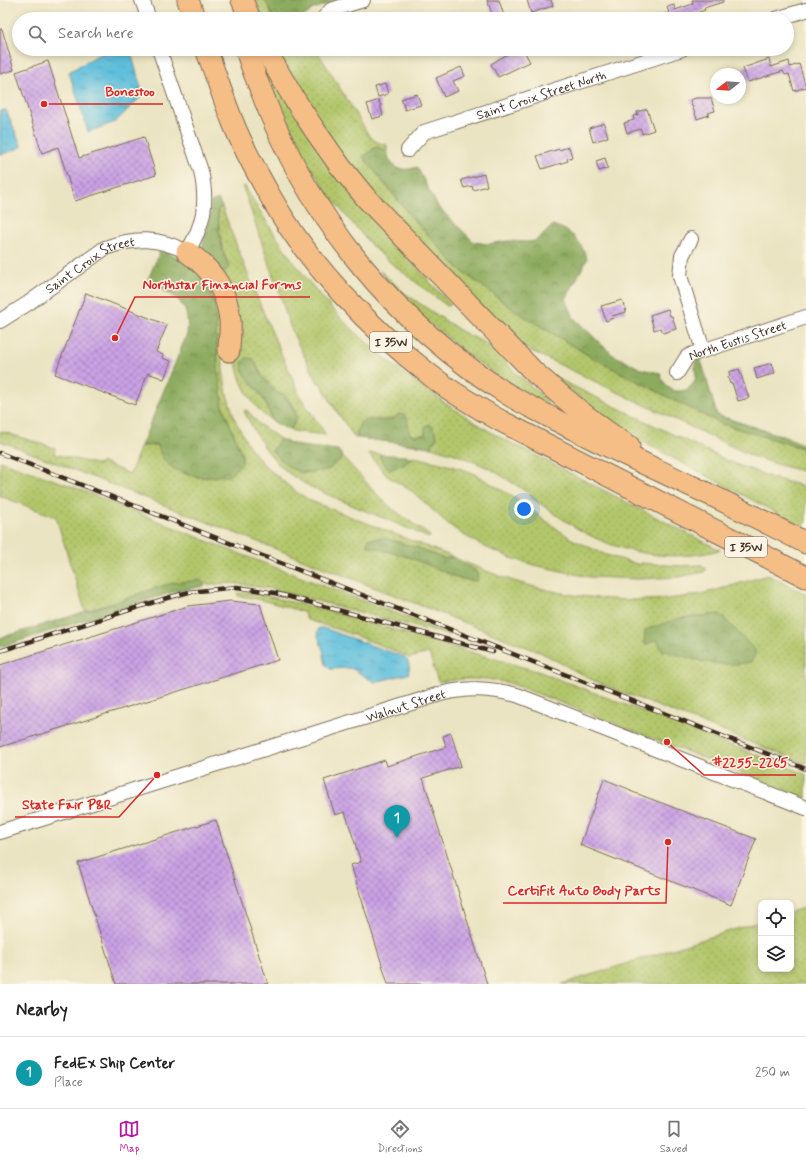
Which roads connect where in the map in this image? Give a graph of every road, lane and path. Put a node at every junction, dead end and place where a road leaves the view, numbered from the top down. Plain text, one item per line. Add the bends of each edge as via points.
1 (142, 0) edge
2 (188, 0) edge
3 (232, 0) edge
4 (242, 0) edge
5 (363, 0) edge
6 (806, 10) edge
7 (146, 12) edge
8 (192, 12) edge
9 (235, 12) edge
10 (247, 12) edge
11 (329, 12) edge
12 (794, 14) edge
13 (161, 56) edge
14 (209, 56) edge
15 (248, 56) edge
16 (269, 56) edge
17 (660, 56) edge
18 (408, 150) dead end
19 (691, 239) dead end
20 (187, 252) junction
21 (806, 317) edge
22 (0, 321) edge
23 (703, 350) junction
24 (229, 351) dead end
25 (677, 373) dead end
26 (690, 485) junction
27 (806, 543) edge
28 (803, 576) edge
29 (806, 808) edge
30 (0, 832) edge

1 - 7 street
2 - 8 highway
3 - 9 highway
4 - 10 highway
5 - 11 street
6 - 12 street
13 - 20 street via 204,184 204,213 195,240
14 - 28 highway, I 35W via 233,121 263,182 290,228 313,260 398,349 431,376 501,421
15 - 26 highway, I 35W via 269,114 303,183 343,244 398,307 452,355 512,397 598,443
16 - 26 highway via 316,132 366,198 535,372 563,397 623,442
17 - 18 street, Saint Croix Street North via 424,132
19 - 23 street via 682,256 680,276
20 - 22 street, Saint Croix Street via 175,246 147,240 118,243 105,248
20 - 24 highway via 208,269 223,293 230,321
21 - 23 street, North Eustis Street
23 - 25 street, North Eustis Street via 687,357
26 - 27 highway, I 35W
29 - 30 street, Walnut Street via 517,695 478,688 440,694

